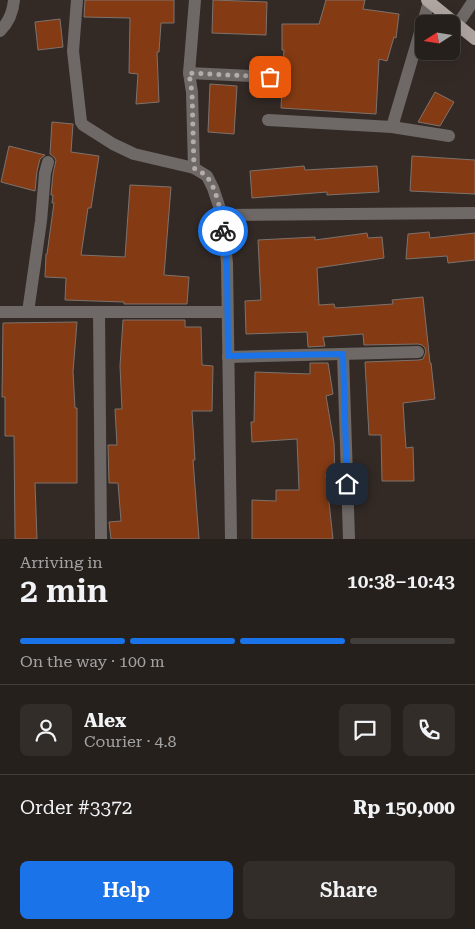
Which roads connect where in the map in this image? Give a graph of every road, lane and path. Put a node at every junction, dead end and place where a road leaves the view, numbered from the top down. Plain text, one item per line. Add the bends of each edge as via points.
1 (14, 0) edge
2 (77, 0) edge
3 (194, 0) edge
4 (474, 0) edge
5 (428, 1) edge
6 (445, 15) edge
7 (460, 20) edge
8 (460, 27) edge
9 (0, 31) edge
10 (475, 39) edge
11 (189, 73) junction
12 (270, 77) dead end
13 (268, 120) dead end
14 (392, 127) junction
15 (449, 136) dead end
16 (48, 162) dead end
17 (194, 168) junction
18 (475, 213) edge
19 (222, 215) junction
20 (0, 312) edge
21 (28, 312) junction
22 (99, 312) junction
23 (227, 312) junction
24 (418, 352) dead end
25 (343, 354) junction
26 (228, 356) junction
27 (101, 539) edge
28 (231, 539) edge
29 (349, 539) edge

1 - 9 street via 6,24
2 - 17 street via 73,51 81,122 112,144 134,154
3 - 11 street
4 - 7 street
5 - 6 main road
5 - 14 street
8 - 10 main road
11 - 12 street
11 - 17 street
13 - 14 street
14 - 15 street
16 - 21 street
17 - 19 street via 207,176
18 - 19 street
19 - 23 street via 227,263
20 - 21 street
21 - 22 street
22 - 23 street
22 - 27 street
23 - 26 street
24 - 25 street
25 - 26 street
25 - 29 street
26 - 28 street

